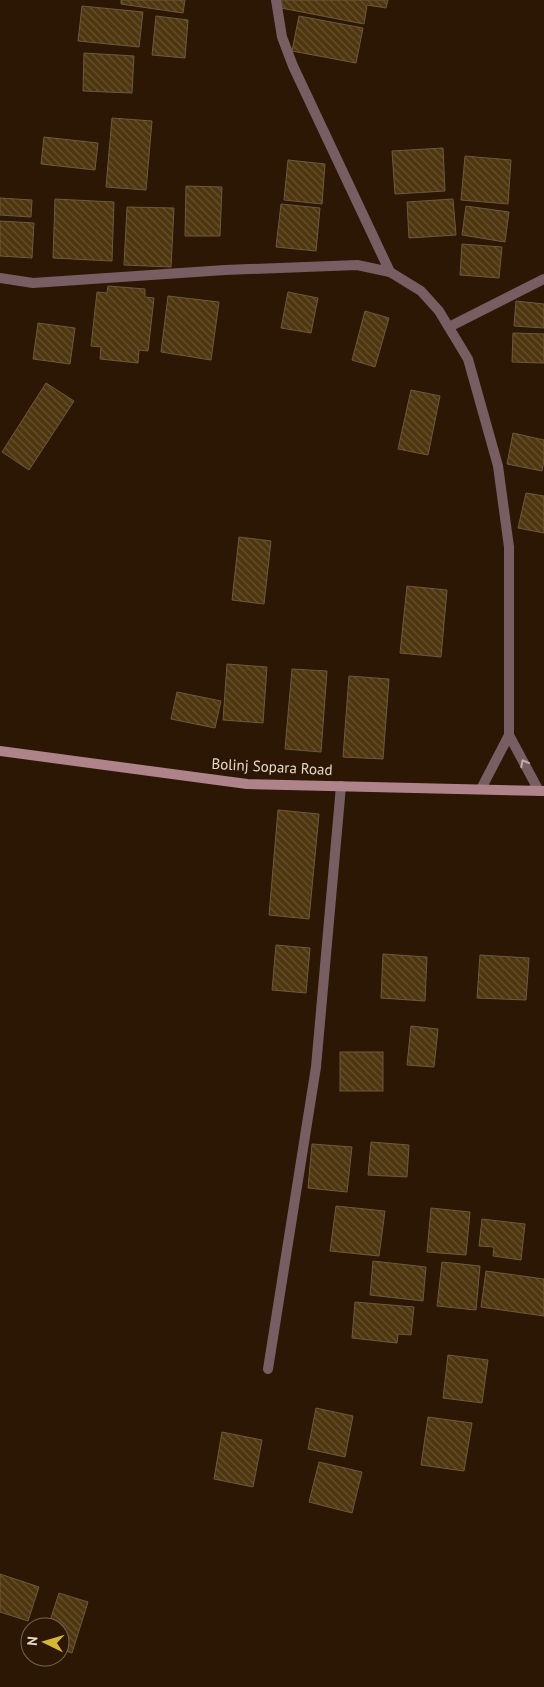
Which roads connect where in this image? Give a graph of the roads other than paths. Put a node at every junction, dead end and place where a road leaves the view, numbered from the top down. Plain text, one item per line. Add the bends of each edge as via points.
1 (276, 0) edge
2 (390, 272) junction
3 (0, 278) edge
4 (544, 279) edge
5 (449, 327) junction
6 (509, 734) junction
7 (0, 751) edge
8 (341, 786) junction
9 (481, 789) junction
10 (541, 791) edge
11 (268, 1369) dead end

1 - 2 street via 282,37 293,66
2 - 3 street via 357,265 33,283
2 - 5 street via 421,291
4 - 5 street
5 - 6 street via 468,359 498,466 509,547
6 - 9 street
10 -> 6 street
7 - 8 main road, Bolinj Sopara Road via 247,784
8 - 9 main road, Bolinj Sopara Road
8 - 11 street via 316,1067
9 - 10 main road, Bolinj Sopara Road

